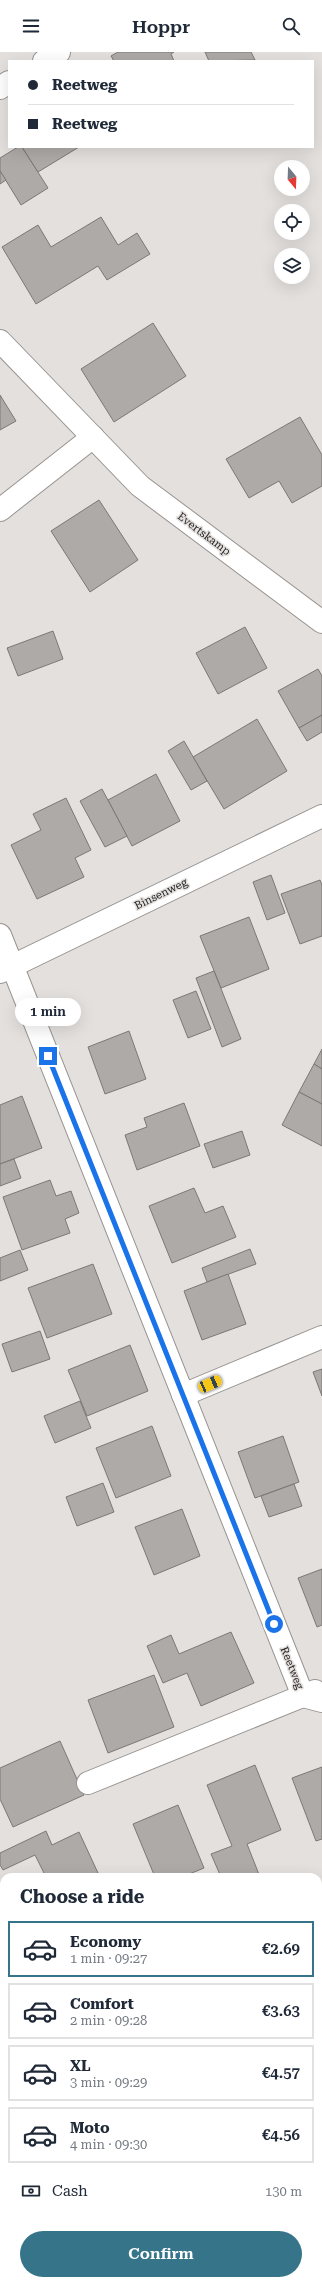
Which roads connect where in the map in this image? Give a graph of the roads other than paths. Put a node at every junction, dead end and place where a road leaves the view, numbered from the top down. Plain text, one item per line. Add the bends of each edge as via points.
1 (59, 52) edge
2 (46, 60) edge
3 (0, 341) edge
4 (93, 437) junction
5 (0, 510) edge
6 (322, 622) edge
7 (322, 816) edge
8 (0, 935) edge
9 (6, 970) edge
10 (322, 1337) edge
11 (183, 1395) junction
12 (316, 1695) edge
13 (88, 1783) dead end

1 - 2 street
3 - 4 street, Evertskamp
4 - 5 street
4 - 6 street, Evertskamp via 140,486
7 - 9 street, Binsenweg
8 - 9 street, Reetweg
9 - 11 street, Reetweg
10 - 11 street
11 - 12 street, Reetweg
12 - 13 street, Reetweg

